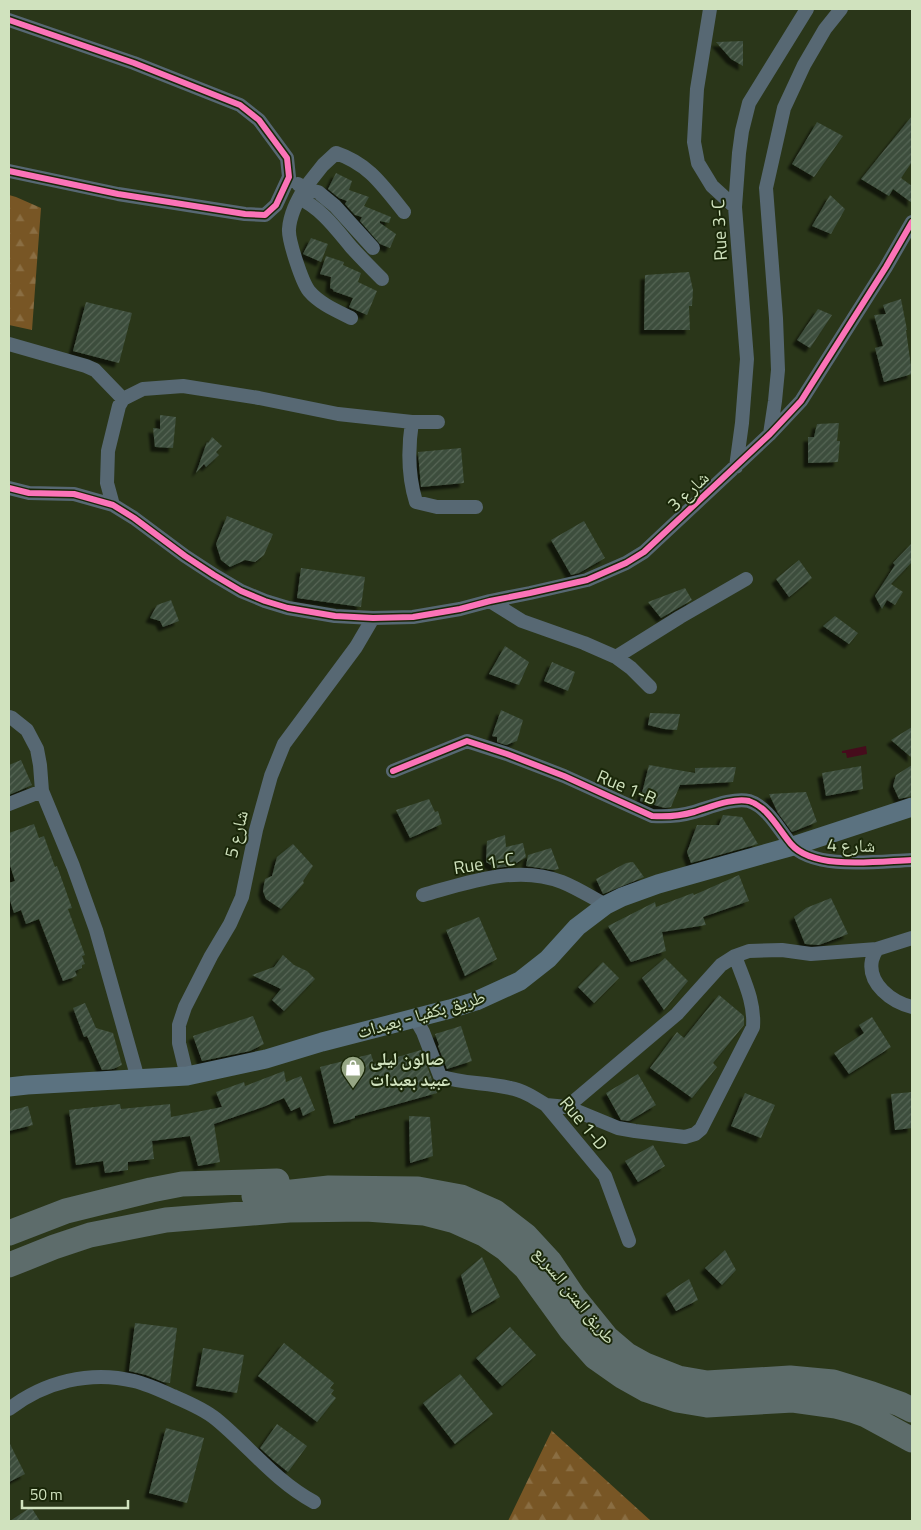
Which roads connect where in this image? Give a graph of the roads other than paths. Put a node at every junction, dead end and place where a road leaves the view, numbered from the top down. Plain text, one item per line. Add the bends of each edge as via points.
1 (710, 9) edge
2 (807, 9) edge
3 (841, 9) edge
4 (9, 20) edge
5 (9, 171) edge
6 (289, 177) junction
7 (301, 193) junction
8 (735, 207) junction
9 (404, 212) dead end
10 (912, 222) edge
11 (373, 248) dead end
12 (382, 280) dead end
13 (351, 318) dead end
14 (9, 344) edge
15 (123, 399) junction
16 (412, 422) junction
17 (438, 422) dead end
18 (770, 434) junction
19 (736, 467) junction
20 (9, 488) edge
21 (25, 492) junction
22 (9, 496) edge
23 (114, 505) junction
24 (476, 507) dead end
25 (746, 579) dead end
26 (490, 601) junction
27 (373, 618) junction
28 (616, 657) junction
29 (650, 687) dead end
30 (9, 717) edge
31 (393, 771) dead end
32 (42, 791) junction
33 (9, 804) edge
34 (912, 807) edge
35 (793, 846) junction
36 (912, 860) edge
37 (423, 895) dead end
38 (606, 906) junction
39 (912, 938) edge
40 (877, 949) junction
41 (735, 956) junction
42 (912, 1007) edge
43 (415, 1018) junction
44 (187, 1076) junction
45 (138, 1079) junction
46 (9, 1088) edge
47 (546, 1105) junction
48 (567, 1107) junction
49 (329, 1188) junction
50 (348, 1210) junction
51 (9, 1233) edge
52 (629, 1241) dead end
53 (9, 1250) edge
54 (9, 1265) edge
55 (9, 1281) edge
56 (9, 1409) edge
57 (912, 1410) edge
58 (912, 1440) edge
59 (314, 1502) dead end

1 - 8 street via 697,89 694,142 698,163 712,186
2 - 8 street, Rue 3-C via 750,103 742,131
3 - 18 street via 804,65 784,108 766,188 778,370
4 - 6 street via 134,63 240,105 259,120 287,158
5 - 6 street via 246,214 265,214 276,205
6 - 7 street
7 - 9 street via 322,165 336,153 360,164 384,186
7 - 11 street via 318,192
7 - 12 street via 324,214
7 - 13 street via 289,230 303,278 309,290 325,305
8 - 19 street, Rue 3-C via 747,359
10 - 18 street, شارع 3 via 800,401
14 - 15 street via 95,370
15 - 16 street via 143,389 183,386 338,414
15 - 23 street via 108,451 107,483
16 - 17 street
16 - 24 street via 409,442 416,502 437,507
18 - 19 street, شارع 3
19 - 26 street, شارع 3 via 644,552 626,563 587,580
20 - 21 street
21 - 22 street
21 - 23 street, شارع 3 via 74,494
23 - 27 street, شارع 3 via 185,556 242,591 306,612
25 - 28 street
26 - 27 street, شارع 3 via 413,617
26 - 28 street via 522,621
27 - 44 street, شارع 5 via 356,647 284,744 268,785 242,897 179,1025 179,1043
28 - 29 street
30 - 32 street via 27,730 37,749
31 - 35 street, Rue 1-B via 467,741 564,776 652,816 677,816 746,800 766,812
32 - 33 street
32 - 45 street via 96,930
34 - 35 main road, طريق بكفيا - بعبدات
35 - 36 street, شارع 4 via 816,858 835,862
35 - 38 main road, طريق بكفيا - بعبدات via 658,884
37 - 38 street, Rue 1-C via 480,879 516,874 560,881
38 - 43 main road, طريق بكفيا - بعبدات via 577,927 548,959 520,981 476,1001
39 - 40 street
40 - 41 street via 811,954 782,950 749,951
40 - 42 street via 872,961 874,977 880,987 897,1002
41 - 48 street via 721,965 676,1014
41 - 48 street via 751,1000 753,1027 701,1130 684,1137 635,1131 618,1128
43 - 44 main road, طريق بكفيا - بعبدات via 266,1059
43 - 47 street, Rue 1-D via 440,1076 511,1088
44 - 45 main road, طريق بكفيا - بعبدات
45 - 46 main road, طريق بكفيا - بعبدات via 27,1084
47 - 48 street
47 - 52 street, Rue 1-D via 604,1176
49 - 51 highway via 285,1180 182,1184 66,1211
49 - 53 highway via 141,1211 82,1224
49 - 57 highway, طريق المتن السريع via 439,1192 461,1197 495,1212 526,1236 550,1262 607,1338 644,1365 678,1378 707,1383 790,1378 833,1382
50 - 54 highway via 289,1210 153,1222 72,1240
50 - 55 highway via 288,1222 172,1233 113,1244 73,1255
50 - 58 highway, طريق المتن السريع via 424,1213 455,1221 484,1234 526,1268 595,1357 647,1390 677,1400 707,1404 793,1400 836,1406 866,1416
56 - 59 street via 48,1386 76,1378 105,1377 133,1381 182,1399 215,1418 285,1484

